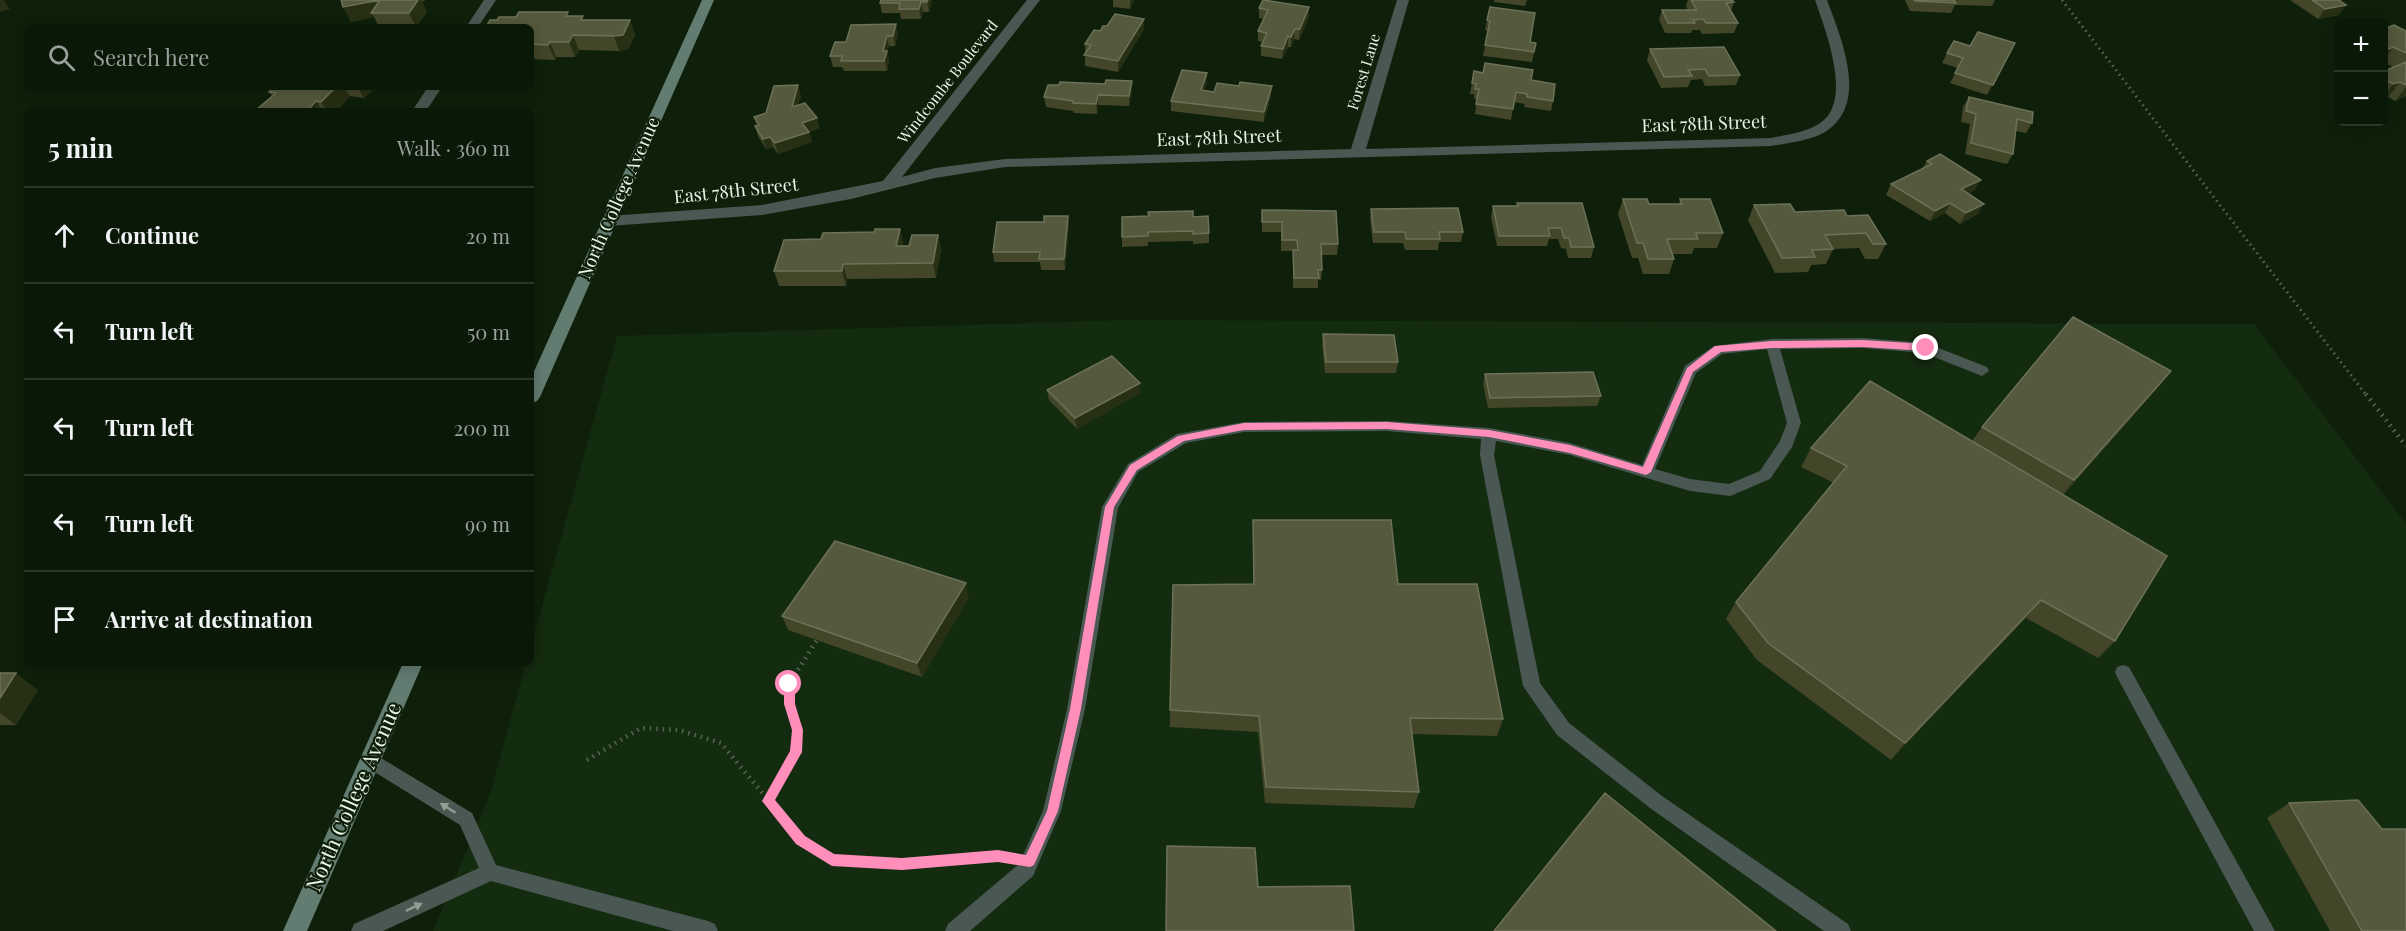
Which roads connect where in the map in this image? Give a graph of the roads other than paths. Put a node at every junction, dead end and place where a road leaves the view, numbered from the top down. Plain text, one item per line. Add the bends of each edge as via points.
1 (490, 0) edge
2 (708, 0) edge
3 (1034, 0) edge
4 (1403, 0) edge
5 (1821, 0) edge
6 (474, 24) edge
7 (433, 90) edge
8 (421, 108) edge
9 (1357, 154) junction
10 (888, 185) junction
11 (609, 221) junction
12 (1772, 344) junction
13 (1982, 371) dead end
14 (534, 390) edge
15 (1489, 434) junction
16 (1646, 472) junction
17 (412, 666) edge
18 (2122, 672) dead end
19 (371, 760) junction
20 (490, 872) junction
21 (295, 931) edge
22 (361, 931) edge
23 (708, 931) edge
24 (955, 931) edge
25 (1841, 931) edge
26 (2265, 931) edge

1 - 6 street
2 - 11 main road, North College Avenue
3 - 10 street, Windcombe Boulevard
4 - 9 street, Forest Lane
5 - 9 street, East 78th Street via 1834,42 1842,92 1839,110 1830,121 1802,137 1771,142
7 - 8 street
9 - 10 street, East 78th Street via 1005,163 935,173
10 - 11 street, East 78th Street via 762,210
11 - 14 main road, North College Avenue
12 - 13 lane via 1863,343 1926,348
12 - 16 lane via 1719,349 1690,370
12 - 16 lane via 1794,423 1787,443 1765,475 1730,490 1690,485
15 - 16 lane via 1570,449
15 - 24 lane via 1387,426 1244,427 1182,438 1133,468 1110,507 1052,811 1026,870
15 - 25 lane via 1487,455 1532,686 1563,729 1656,802
17 - 19 main road, North College Avenue
18 - 26 lane
20 -> 19 lane via 466,819
19 - 21 main road, North College Avenue
22 -> 20 lane
20 - 23 lane

